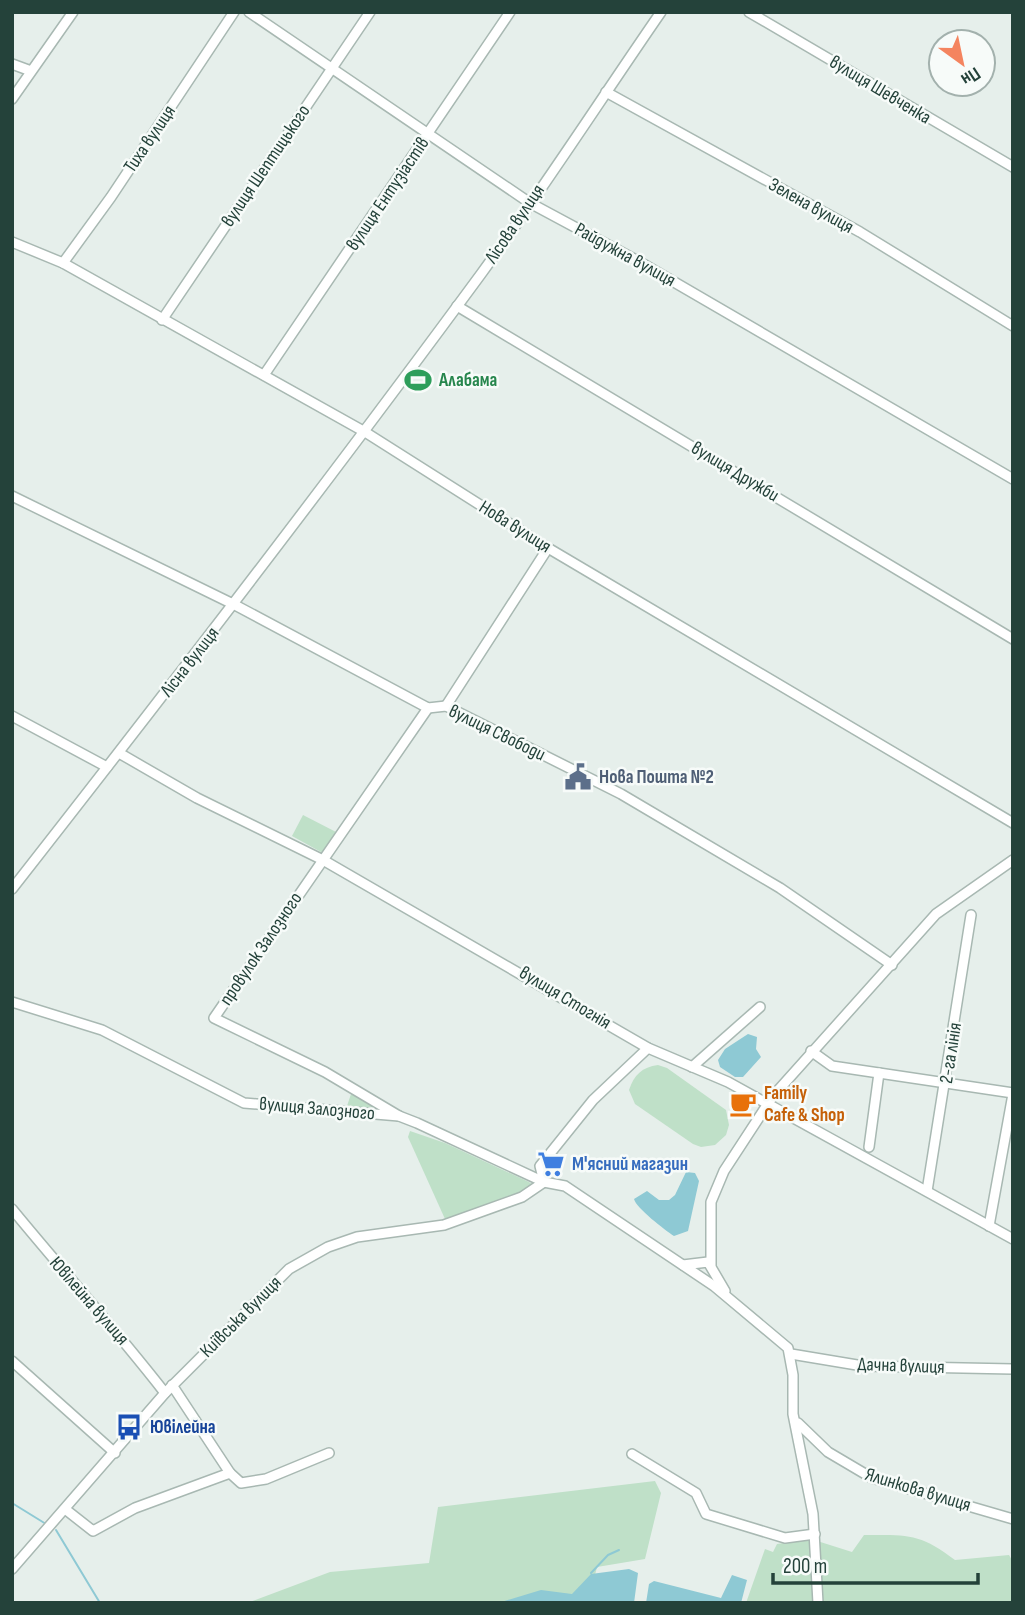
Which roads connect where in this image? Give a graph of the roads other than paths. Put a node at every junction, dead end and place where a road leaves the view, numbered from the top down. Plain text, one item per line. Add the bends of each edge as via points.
1 (73, 12) edge
2 (234, 12) edge
3 (248, 12) edge
4 (370, 12) edge
5 (510, 12) edge
6 (661, 12) edge
7 (749, 12) edge
8 (12, 64) edge
9 (332, 68) junction
10 (31, 71) junction
11 (606, 92) junction
12 (12, 99) edge
13 (429, 134) junction
14 (1013, 167) edge
15 (530, 203) junction
16 (12, 242) edge
17 (63, 263) junction
18 (457, 306) junction
19 (162, 320) junction
20 (1013, 326) edge
21 (264, 375) junction
22 (365, 432) junction
23 (1013, 479) edge
24 (12, 496) edge
25 (548, 548) junction
26 (235, 605) junction
27 (1013, 639) edge
28 (446, 706) junction
29 (428, 708) junction
30 (12, 716) edge
31 (119, 753) junction
32 (107, 767) junction
33 (1013, 823) edge
34 (323, 860) junction
35 (1013, 860) edge
36 (12, 889) edge
37 (971, 915) dead end
38 (892, 965) junction
39 (12, 1002) edge
40 (760, 1007) dead end
41 (648, 1048) junction
42 (811, 1051) junction
43 (692, 1067) junction
44 (879, 1073) junction
45 (946, 1083) junction
46 (1013, 1094) edge
47 (767, 1104) junction
48 (399, 1116) junction
49 (869, 1147) dead end
50 (544, 1182) junction
51 (927, 1191) junction
52 (12, 1209) edge
53 (989, 1226) junction
54 (1013, 1239) edge
55 (710, 1249) junction
56 (712, 1268) junction
57 (699, 1270) junction
58 (727, 1296) junction
59 (791, 1354) junction
60 (12, 1361) edge
61 (1013, 1369) edge
62 (173, 1385) junction
63 (165, 1393) junction
64 (797, 1423) junction
65 (115, 1452) junction
66 (329, 1453) dead end
67 (632, 1454) dead end
68 (230, 1473) junction
69 (65, 1508) junction
70 (1013, 1519) edge
71 (815, 1534) junction
72 (12, 1569) edge
73 (818, 1603) edge

1 - 10 street
2 - 17 street, Тиха вулиця
3 - 9 street, Райдужна вулиця
4 - 9 street, вулиця Шептицького
5 - 13 street, вулиця Ентузіастів
6 - 11 street, Лісова вулиця
7 - 14 street, вулиця Шевченка
8 - 10 street
9 - 13 street, Райдужна вулиця
9 - 19 street, вулиця Шептицького
10 - 12 street
11 - 15 street, Лісова вулиця
11 - 20 street, Зелена вулиця via 860,232
13 - 15 street, Райдужна вулиця
13 - 21 street, вулиця Ентузіастів
15 - 18 street, Лісова вулиця
15 - 23 street, Райдужна вулиця
16 - 17 street, Нова вулиця
17 - 19 street, Нова вулиця
18 - 22 street, Лісова вулиця
18 - 27 street, вулиця Дружби
19 - 21 street, Нова вулиця
21 - 22 street, Нова вулиця
22 - 25 street, Нова вулиця
22 - 26 street, Лісна вулиця
24 - 26 street, вулиця Свободи
25 - 28 street
25 - 33 street, Нова вулиця
26 - 29 street, вулиця Свободи
26 - 31 street, Лісна вулиця
28 - 29 street, вулиця Свободи
28 - 38 street, вулиця Свободи via 621,794 780,888
29 - 34 street, провулок Залозного
30 - 32 street
31 - 32 street, Лісна вулиця
31 - 34 street, вулиця Стогнія via 197,798
32 - 36 street, Лісна вулиця
34 - 41 street, вулиця Стогнія
34 - 48 street, провулок Залозного via 214,1018 325,1072
35 - 38 street via 936,914
37 - 45 street, 2-га лінія
38 - 42 street
39 - 48 street, вулиця Залозного via 102,1030 244,1103
40 - 43 street
41 - 43 street, вулиця Стогнія
41 - 50 street via 593,1100 540,1166
42 - 44 street via 832,1066
42 - 47 street
43 - 47 street, вулиця Стогнія
44 - 45 street
44 - 49 street
45 - 46 street
45 - 51 street, 2-га лінія
46 - 53 street
47 - 51 street, вулиця Стогнія
47 - 55 street via 724,1171 711,1202
48 - 50 street, вулиця Залозного
50 - 57 street via 565,1186 683,1265
50 - 62 street, Київська вулиця via 522,1197 444,1225 357,1237 328,1247 289,1269
51 - 53 street, вулиця Стогнія
52 - 63 street, Ювілейна вулиця
53 - 54 street, вулиця Стогнія
55 - 56 street
55 - 57 street
56 - 57 street
56 - 57 street via 710,1277
56 - 58 street
57 - 58 street
58 - 59 street
59 - 61 street, Дачна вулиця via 863,1366
59 - 64 street
60 - 65 street
62 - 63 street, Київська вулиця
62 - 68 street
63 - 65 street, Київська вулиця
64 - 70 street, Ялинкова вулиця via 828,1452 872,1478
64 - 71 street
65 - 69 street, Київська вулиця
66 - 68 street via 267,1479 241,1483
67 - 71 street via 696,1493 706,1514 785,1538
68 - 69 street via 135,1508 93,1531
69 - 72 street, Київська вулиця
71 - 73 street

